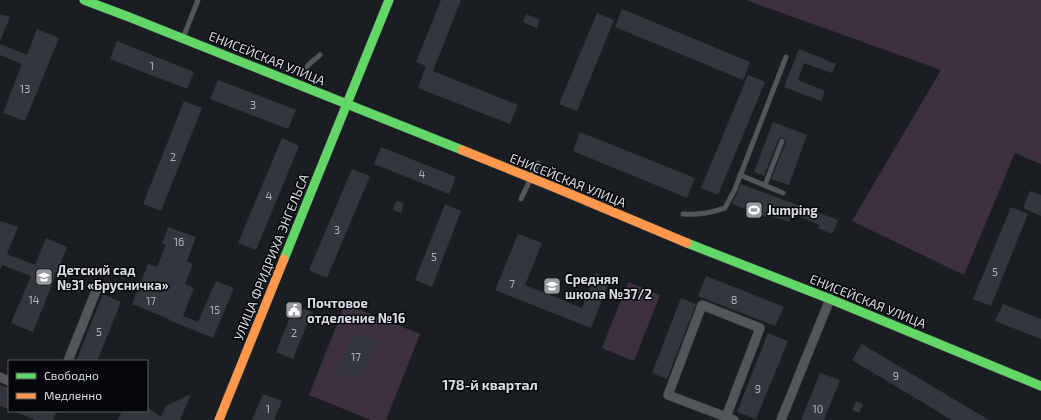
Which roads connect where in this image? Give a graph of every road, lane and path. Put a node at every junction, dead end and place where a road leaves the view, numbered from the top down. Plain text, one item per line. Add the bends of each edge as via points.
1 (84, 0) edge
2 (198, 0) edge
3 (389, 0) edge
4 (183, 39) junction
5 (320, 56) dead end
6 (786, 57) dead end
7 (306, 70) dead end
8 (347, 104) junction
9 (782, 141) dead end
10 (538, 162) dead end
11 (740, 175) junction
12 (531, 178) junction
13 (765, 186) junction
14 (783, 193) dead end
15 (521, 199) dead end
16 (684, 214) dead end
17 (96, 291) dead end
18 (830, 300) junction
19 (68, 360) edge
20 (1041, 386) edge
21 (730, 418) edge
22 (219, 420) edge
23 (781, 420) edge

1 - 4 street, ЕНИСЕЙСКАЯ УЛИЦА
2 - 4 lane
3 - 8 street, УЛИЦА ФРИДРИХА ЭНГЕЛЬСА
4 - 8 street, ЕНИСЕЙСКАЯ УЛИЦА
5 - 7 lane via 308,65
6 - 11 lane
8 - 12 street, ЕНИСЕЙСКАЯ УЛИЦА
8 - 22 street, УЛИЦА ФРИДРИХА ЭНГЕЛЬСА
9 - 13 lane
10 - 12 lane
11 - 13 lane
11 - 16 lane via 725,208 698,215
12 - 15 lane
12 - 18 street, ЕНИСЕЙСКАЯ УЛИЦА
13 - 14 lane
17 - 19 street
18 - 20 street, ЕНИСЕЙСКАЯ УЛИЦА
18 - 23 street
21 - 21 street via 668,395 702,304 760,328

